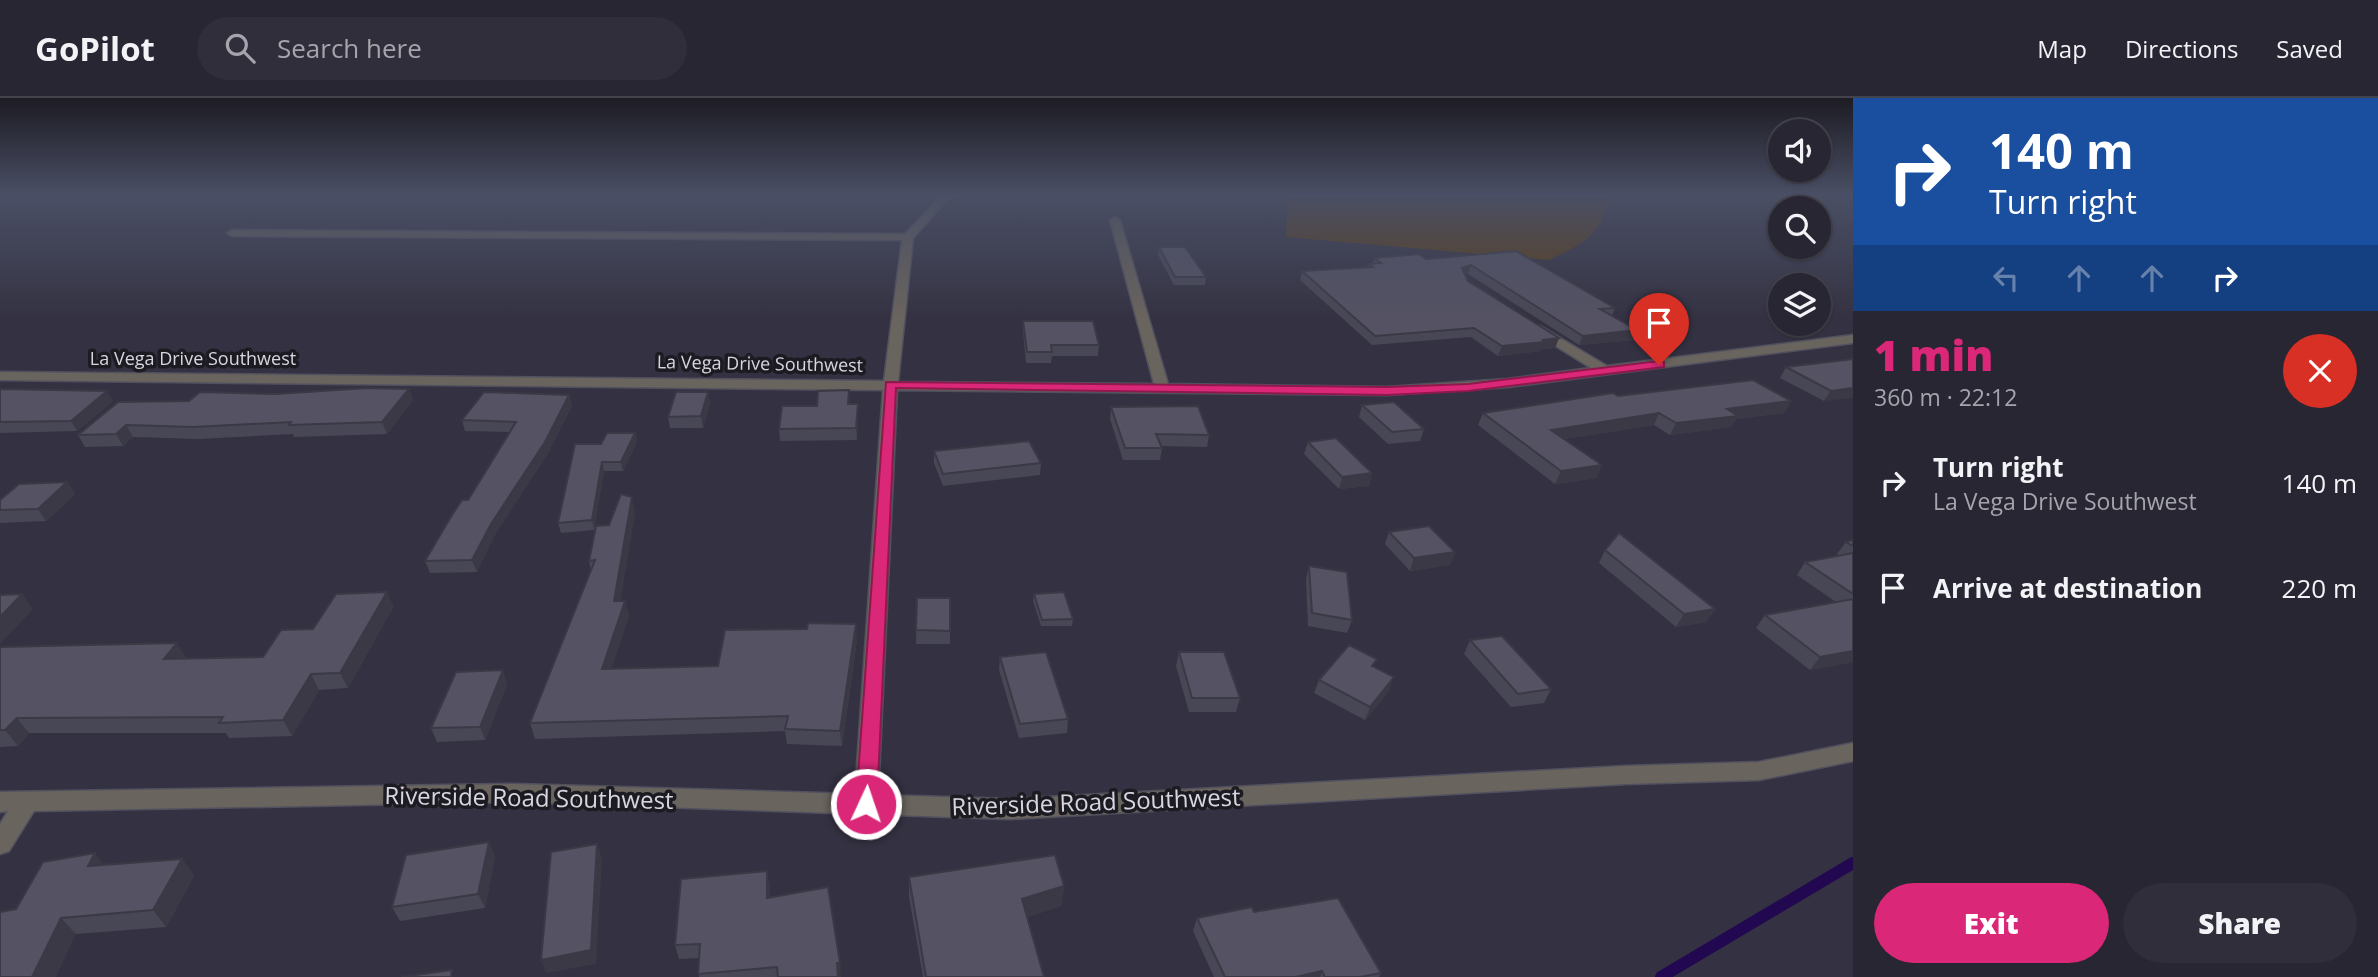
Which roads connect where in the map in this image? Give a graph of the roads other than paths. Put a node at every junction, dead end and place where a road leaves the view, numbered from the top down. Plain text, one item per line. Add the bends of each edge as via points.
1 (908, 237) edge
2 (1120, 237) edge
3 (1526, 322) edge
4 (1853, 339) edge
5 (1605, 371) junction
6 (0, 376) edge
7 (890, 384) junction
8 (1162, 388) junction
9 (1853, 752) edge
10 (28, 801) junction
11 (0, 802) edge
12 (866, 804) junction
13 (0, 844) edge

1 - 7 street
2 - 8 street
3 - 5 street
4 - 5 street, La Vega Drive Southwest
5 - 8 street, La Vega Drive Southwest via 1436,390
6 - 7 street, La Vega Drive Southwest
7 - 8 street, La Vega Drive Southwest
7 - 12 street
9 - 12 street, Riverside Road Southwest via 1759,771 1010,809
10 - 11 street, Riverside Road Southwest
10 - 12 street, Riverside Road Southwest via 514,793
10 - 13 street

